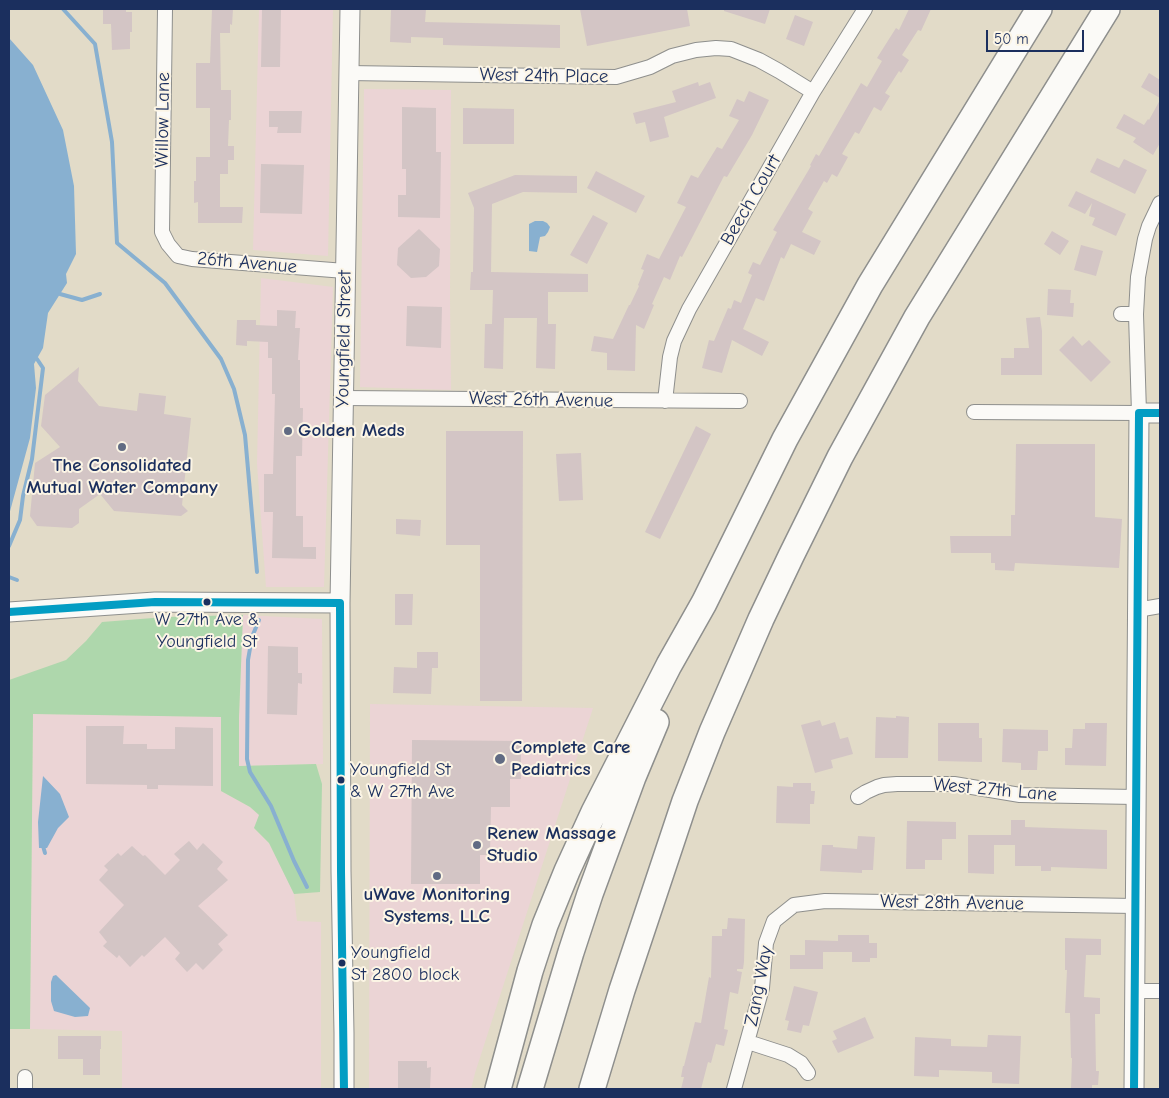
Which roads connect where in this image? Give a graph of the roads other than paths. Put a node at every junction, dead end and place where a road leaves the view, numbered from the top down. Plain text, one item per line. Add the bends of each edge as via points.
1 (165, 9) edge
2 (350, 9) edge
3 (866, 9) edge
4 (1039, 9) edge
5 (1107, 9) edge
6 (348, 73) junction
7 (813, 92) junction
8 (1160, 203) edge
9 (162, 232) joint
10 (345, 270) junction
11 (1121, 314) dead end
12 (1136, 314) junction
13 (343, 398) junction
14 (665, 401) junction
15 (740, 401) dead end
16 (974, 412) dead end
17 (1139, 413) junction
18 (1160, 413) edge
19 (340, 603) junction
20 (704, 603) junction
21 (1160, 606) edge
22 (1137, 610) junction
23 (9, 612) edge
24 (858, 797) dead end
25 (1136, 797) junction
26 (1135, 906) junction
27 (774, 921) joint
28 (622, 990) junction
29 (1134, 991) junction
30 (1160, 991) edge
31 (748, 1042) junction
32 (808, 1073) dead end
33 (344, 1089) edge
34 (498, 1089) edge
35 (530, 1089) edge
36 (592, 1089) edge
37 (607, 1089) edge
38 (734, 1089) edge
39 (1134, 1089) edge

1 - 9 street, Willow Lane
2 - 6 street, Youngfield Street
3 - 7 street, Beech Court
4 - 20 highway via 870,285 785,439
5 - 28 highway via 918,317 840,456 761,619 712,732
6 - 7 street, West 24th Place via 616,77 650,67 672,56 716,48 731,49 759,60
6 - 10 street, Youngfield Street
7 - 14 street, Beech Court via 688,309 674,341
8 - 12 street via 1141,255
9 - 10 street, 26th Avenue via 178,256 192,259
10 - 13 street, Youngfield Street
11 - 12 street
12 - 17 street
13 - 14 street, West 26th Avenue
13 - 19 street, Youngfield Street
14 - 15 street, West 26th Avenue
16 - 17 street
17 - 18 street
17 - 22 street
19 - 23 street via 162,602
19 - 33 street, Youngfield Street
20 - 34 highway via 669,664 567,871 530,971
20 - 35 highway via 633,777 590,894
21 - 22 street
22 - 25 street
24 - 25 street, West 27th Lane via 884,785 954,784 1020,795
25 - 26 street
26 - 27 street, West 28th Avenue via 826,901 794,905
26 - 29 street
27 - 31 street, Zang Way via 766,943 762,988
28 - 36 highway
28 - 37 highway via 614,1062
29 - 30 street
29 - 39 street
31 - 32 street, Zang Way via 788,1055
31 - 38 street

